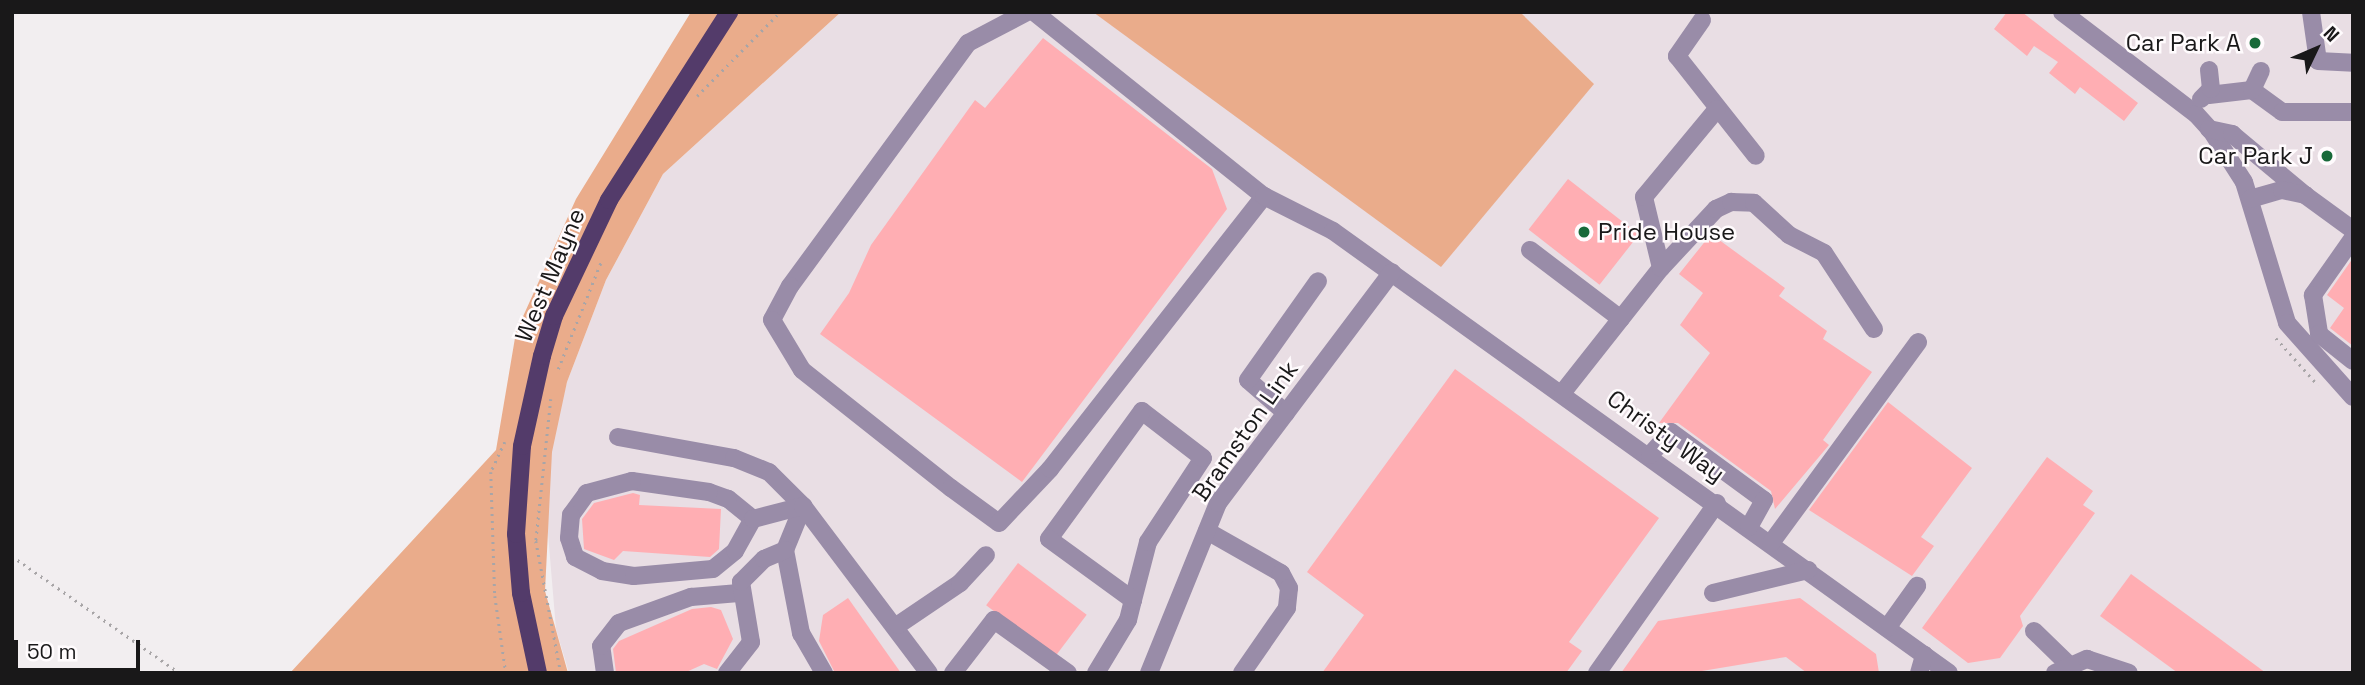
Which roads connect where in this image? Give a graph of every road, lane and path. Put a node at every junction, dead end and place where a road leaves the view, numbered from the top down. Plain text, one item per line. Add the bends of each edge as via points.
1 (729, 12) edge
2 (779, 12) edge
3 (1027, 12) edge
4 (1034, 12) edge
5 (2062, 12) edge
6 (2311, 12) edge
7 (1702, 20) dead end
8 (2353, 63) edge
9 (2210, 70) dead end
10 (2261, 71) dead end
11 (2252, 90) junction
12 (2209, 95) junction
13 (2180, 102) junction
14 (688, 105) dead end
15 (1717, 109) junction
16 (2353, 112) edge
17 (2209, 129) junction
18 (1756, 156) dead end
19 (2305, 195) junction
20 (1264, 196) junction
21 (2250, 199) junction
22 (2353, 230) edge
23 (2353, 238) edge
24 (1530, 250) dead end
25 (604, 253) dead end
26 (1661, 268) junction
27 (1392, 272) junction
28 (1318, 281) dead end
29 (1620, 319) junction
30 (2270, 328) dead end
31 (1874, 329) dead end
32 (1918, 342) dead end
33 (2353, 361) edge
34 (554, 380) dead end
35 (1563, 392) junction
36 (2326, 392) dead end
37 (552, 393) dead end
38 (2353, 397) edge
39 (1286, 412) junction
40 (618, 437) dead end
41 (522, 446) junction
42 (1650, 455) junction
43 (1717, 503) junction
44 (803, 506) junction
45 (754, 519) junction
46 (1749, 527) junction
47 (1207, 531) junction
48 (1771, 543) junction
49 (785, 550) junction
50 (986, 555) dead end
51 (12, 556) edge
52 (1808, 570) junction
53 (1917, 586) dead end
54 (739, 593) junction
55 (1713, 593) dead end
56 (1133, 600) junction
57 (898, 625) junction
58 (1887, 628) junction
59 (2035, 631) dead end
60 (1924, 655) junction
61 (2061, 668) edge
62 (962, 670) edge
63 (180, 673) edge
64 (506, 673) edge
65 (538, 673) edge
66 (561, 673) edge
67 (605, 673) edge
68 (727, 673) edge
69 (824, 673) edge
70 (929, 673) edge
71 (1068, 673) edge
72 (1096, 673) edge
73 (1149, 673) edge
74 (1242, 673) edge
75 (1597, 673) edge
76 (1919, 673) edge
77 (1949, 673) edge
78 (2129, 673) edge

1 - 41 main road, West Mayne via 642,144 578,263 548,336
2 - 14 path
3 - 20 street via 968,43 790,286 772,320 802,370 951,488 999,523 1050,469
4 - 20 street, Christy Way
5 - 13 street
6 - 8 street via 2318,61
7 - 15 street via 1678,55
9 - 12 street
10 - 11 street
11 - 12 street
11 - 16 street via 2281,112
12 - 13 street
13 - 17 street
15 - 18 street
15 - 26 street via 1644,197
17 - 19 street via 2232,134
17 - 21 street
19 - 21 street via 2282,190
19 - 22 street
20 - 27 street, Christy Way via 1352,244
21 - 38 street via 2287,323
23 - 33 street via 2313,295 2319,334
24 - 29 street
25 - 34 path
26 - 29 street
26 - 31 street via 1716,209 1731,202 1754,203 1789,235 1824,253
27 - 35 street, Christy Way
27 - 39 street, Bramston Link
28 - 39 street via 1248,380
29 - 35 street
30 - 36 path via 2295,365
32 - 48 street
35 - 42 street, Christy Way
37 - 66 path via 536,541
39 - 47 street, Bramston Link via 1218,503
40 - 44 street via 734,458 769,471
41 - 64 path via 503,442 491,472 495,596
41 - 65 main road, West Mayne via 516,534 521,593
42 - 43 street, Christy Way
42 - 46 street via 1671,432 1702,454 1764,500
43 - 46 street, Christy Way
43 - 75 street
44 - 45 street
44 - 49 street
44 - 57 street
45 - 45 street via 728,499 709,492 632,481 587,494 570,515 569,538 575,556 602,571 634,576 697,570 725,564
46 - 48 street, Christy Way
47 - 73 street, Bramston Link
47 - 74 street via 1281,573 1289,588 1287,608
48 - 52 street, Christy Way
49 - 54 street via 748,571
49 - 69 street via 801,633
50 - 57 street via 960,583
51 - 63 path
52 - 55 street
52 - 58 street, Christy Way
53 - 58 street
54 - 67 street via 691,597 619,623 601,646
54 - 68 street via 751,642
56 - 56 street via 1148,542 1203,458 1142,411 1049,539
56 - 72 street via 1128,620
57 - 70 street
58 - 60 street, Christy Way
59 - 61 street
60 - 76 street
60 - 77 street, Christy Way
61 - 78 street via 2097,660
62 - 71 street via 994,620

